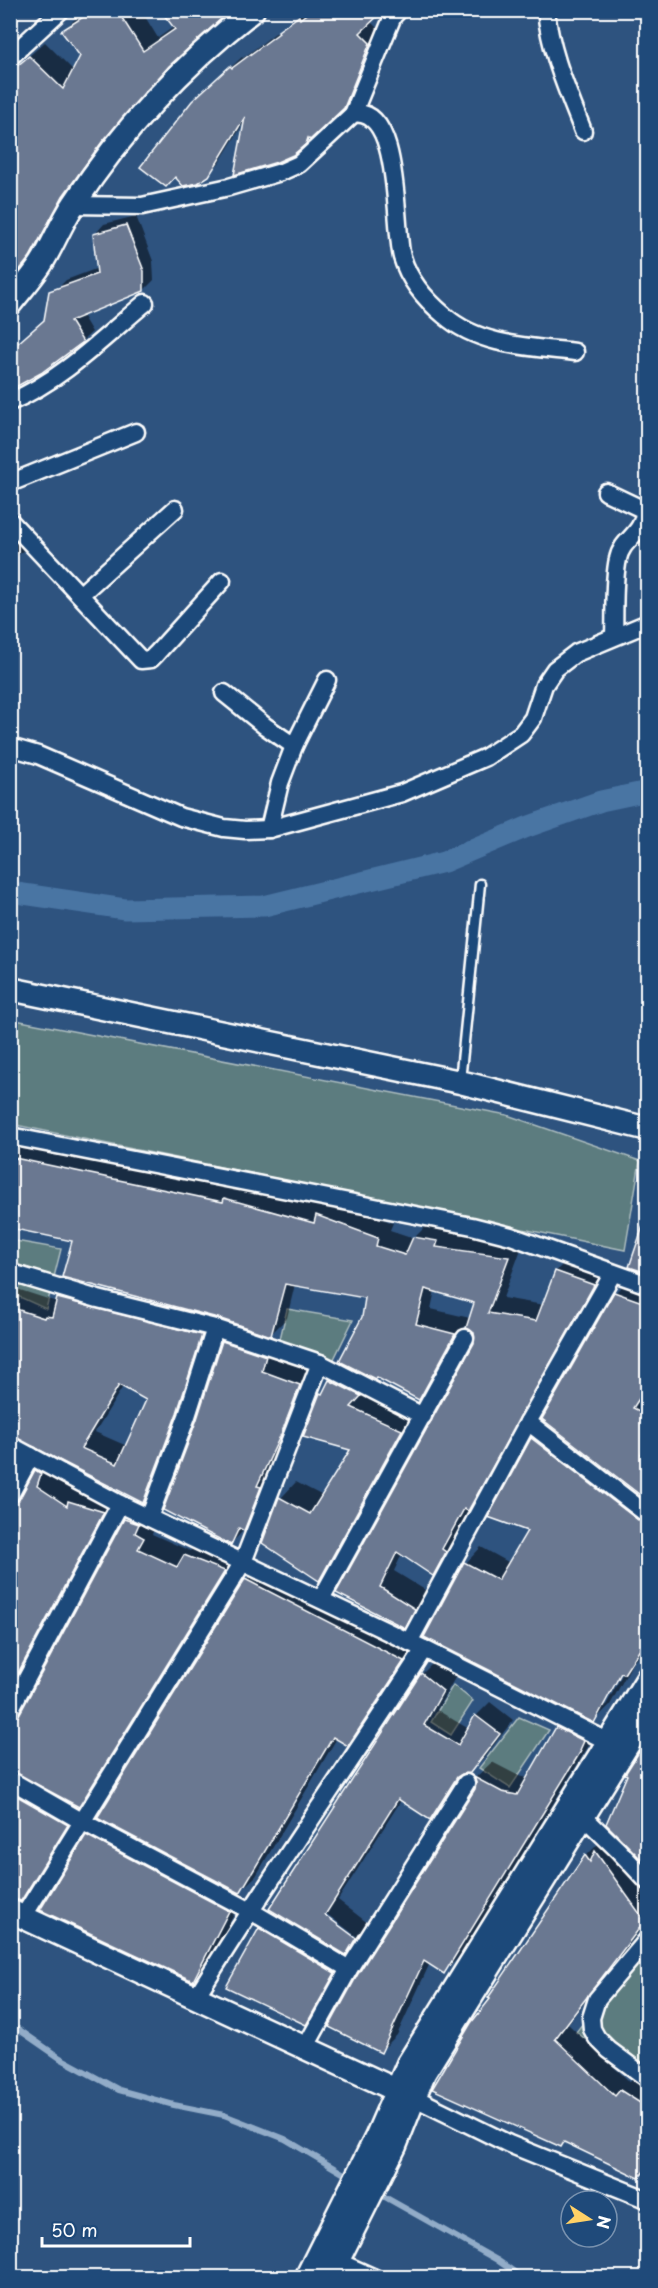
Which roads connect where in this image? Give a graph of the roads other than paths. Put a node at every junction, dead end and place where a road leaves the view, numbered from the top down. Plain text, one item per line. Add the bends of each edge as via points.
1 (61, 10) edge
2 (253, 10) edge
3 (399, 10) edge
4 (546, 10) edge
5 (10, 57) edge
6 (353, 114) junction
7 (583, 132) dead end
8 (73, 205) junction
9 (145, 303) dead end
10 (10, 304) edge
11 (575, 352) dead end
12 (10, 402) edge
13 (136, 432) dead end
14 (10, 483) edge
15 (606, 492) dead end
16 (175, 508) dead end
17 (10, 521) edge
18 (222, 581) dead end
19 (80, 595) junction
20 (648, 623) edge
21 (614, 636) junction
22 (327, 680) dead end
23 (224, 693) dead end
24 (294, 746) junction
25 (10, 747) edge
26 (268, 829) junction
27 (480, 884) dead end
28 (10, 989) edge
29 (460, 1082) junction
30 (648, 1129) edge
31 (10, 1136) edge
32 (613, 1273) junction
33 (15, 1274) dead end
34 (648, 1285) edge
35 (215, 1328) junction
36 (465, 1338) dead end
37 (320, 1363) junction
38 (423, 1416) junction
39 (528, 1422) junction
40 (10, 1445) edge
41 (31, 1456) junction
42 (10, 1495) edge
43 (120, 1504) junction
44 (648, 1515) edge
45 (149, 1518) junction
46 (243, 1562) junction
47 (321, 1599) junction
48 (409, 1642) junction
49 (424, 1649) junction
50 (648, 1678) edge
51 (10, 1710) edge
52 (648, 1712) edge
53 (616, 1746) junction
54 (10, 1780) edge
55 (466, 1783) dead end
56 (583, 1816) junction
57 (83, 1822) junction
58 (648, 1882) edge
59 (249, 1910) junction
60 (17, 1914) edge
61 (648, 1939) edge
62 (349, 1969) junction
63 (196, 1997) junction
64 (305, 2048) junction
65 (648, 2079) edge
66 (405, 2094) junction
67 (648, 2200) edge
68 (352, 2212) junction
69 (333, 2269) edge
70 (306, 2277) edge
71 (375, 2277) edge

1 - 5 street
2 - 8 street via 183,70 151,104
3 - 6 street via 393,16
4 - 7 street via 559,68
6 - 8 street via 299,164 281,171 142,206
6 - 11 street via 369,116 388,145 402,256 416,285 432,303 459,326 475,333 510,344
8 - 10 street via 41,264
9 - 12 street via 67,368 37,390
13 - 14 street
15 - 21 street via 644,510 641,528 623,547 618,559
16 - 19 street
17 - 19 street
18 - 19 street via 156,654 146,660 137,657
20 - 21 street
21 - 26 street via 576,653 555,669 544,685 533,718 521,734 486,757 402,793
22 - 24 street
23 - 24 street
24 - 26 street
25 - 26 street via 38,755 182,817 224,828
27 - 29 lane
28 - 29 street
29 - 30 street
31 - 32 street via 472,1226
32 - 34 street
32 - 39 street
33 - 35 street
35 - 37 street
35 - 45 street
36 - 38 street
37 - 38 street
37 - 46 street
38 - 47 street
39 - 44 street
39 - 48 street
40 - 41 street
41 - 42 street
41 - 43 street
43 - 45 street
43 - 51 street
45 - 46 street
46 - 47 street
46 - 57 street
47 - 48 street
48 - 49 street
49 - 53 street
49 - 59 street
50 - 53 street
52 - 53 street
53 - 56 street
53 - 66 street via 408,2064
54 - 57 street
55 - 62 street
56 - 58 street
56 - 66 street via 424,2073
57 - 59 street
57 - 60 street
59 - 62 street
59 - 63 street
60 - 63 street
61 - 65 street via 597,1999 591,2018 597,2038
62 - 64 street
63 - 64 street
64 - 66 street
66 - 67 street via 509,2144
66 - 68 street
68 - 69 street
68 - 70 street
69 - 71 street

